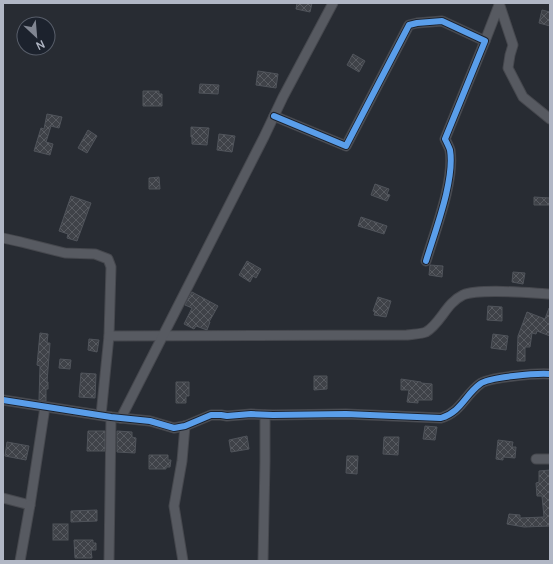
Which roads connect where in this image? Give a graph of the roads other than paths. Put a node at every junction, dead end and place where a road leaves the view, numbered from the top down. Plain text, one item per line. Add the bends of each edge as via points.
1 (333, 3) edge
2 (499, 4) edge
3 (485, 41) junction
4 (274, 116) junction
5 (550, 119) edge
6 (3, 238) edge
7 (426, 261) dead end
8 (550, 294) edge
9 (109, 336) junction
10 (163, 336) junction
11 (550, 374) edge
12 (3, 400) edge
13 (45, 407) junction
14 (101, 415) junction
15 (265, 415) junction
16 (111, 417) junction
17 (121, 418) junction
18 (185, 426) junction
19 (536, 459) dead end
20 (550, 459) edge
21 (3, 498) edge
22 (30, 505) junction
23 (20, 561) edge
24 (109, 561) edge
25 (183, 561) edge
26 (263, 561) edge

1 - 4 street
2 - 3 street
2 - 5 street via 513,45 508,68 523,97
3 - 4 street via 442,21 409,25 346,146
3 - 7 street via 445,139 450,150 446,195
4 - 10 street
6 - 9 street via 65,253 95,254 108,259 111,266
8 - 10 street via 478,292 464,295 450,304 432,327 424,332 407,335
9 - 10 street
9 - 14 street
10 - 17 street
11 - 15 street via 538,373 480,383 456,409 440,418 346,414
12 - 13 street
13 - 14 street
13 - 22 street
14 - 16 street
15 - 18 street via 211,415
15 - 26 street
16 - 17 street
16 - 24 street
17 - 18 street via 150,421 174,428
18 - 25 street via 184,448 174,506
19 - 20 street
21 - 22 street
22 - 23 street

